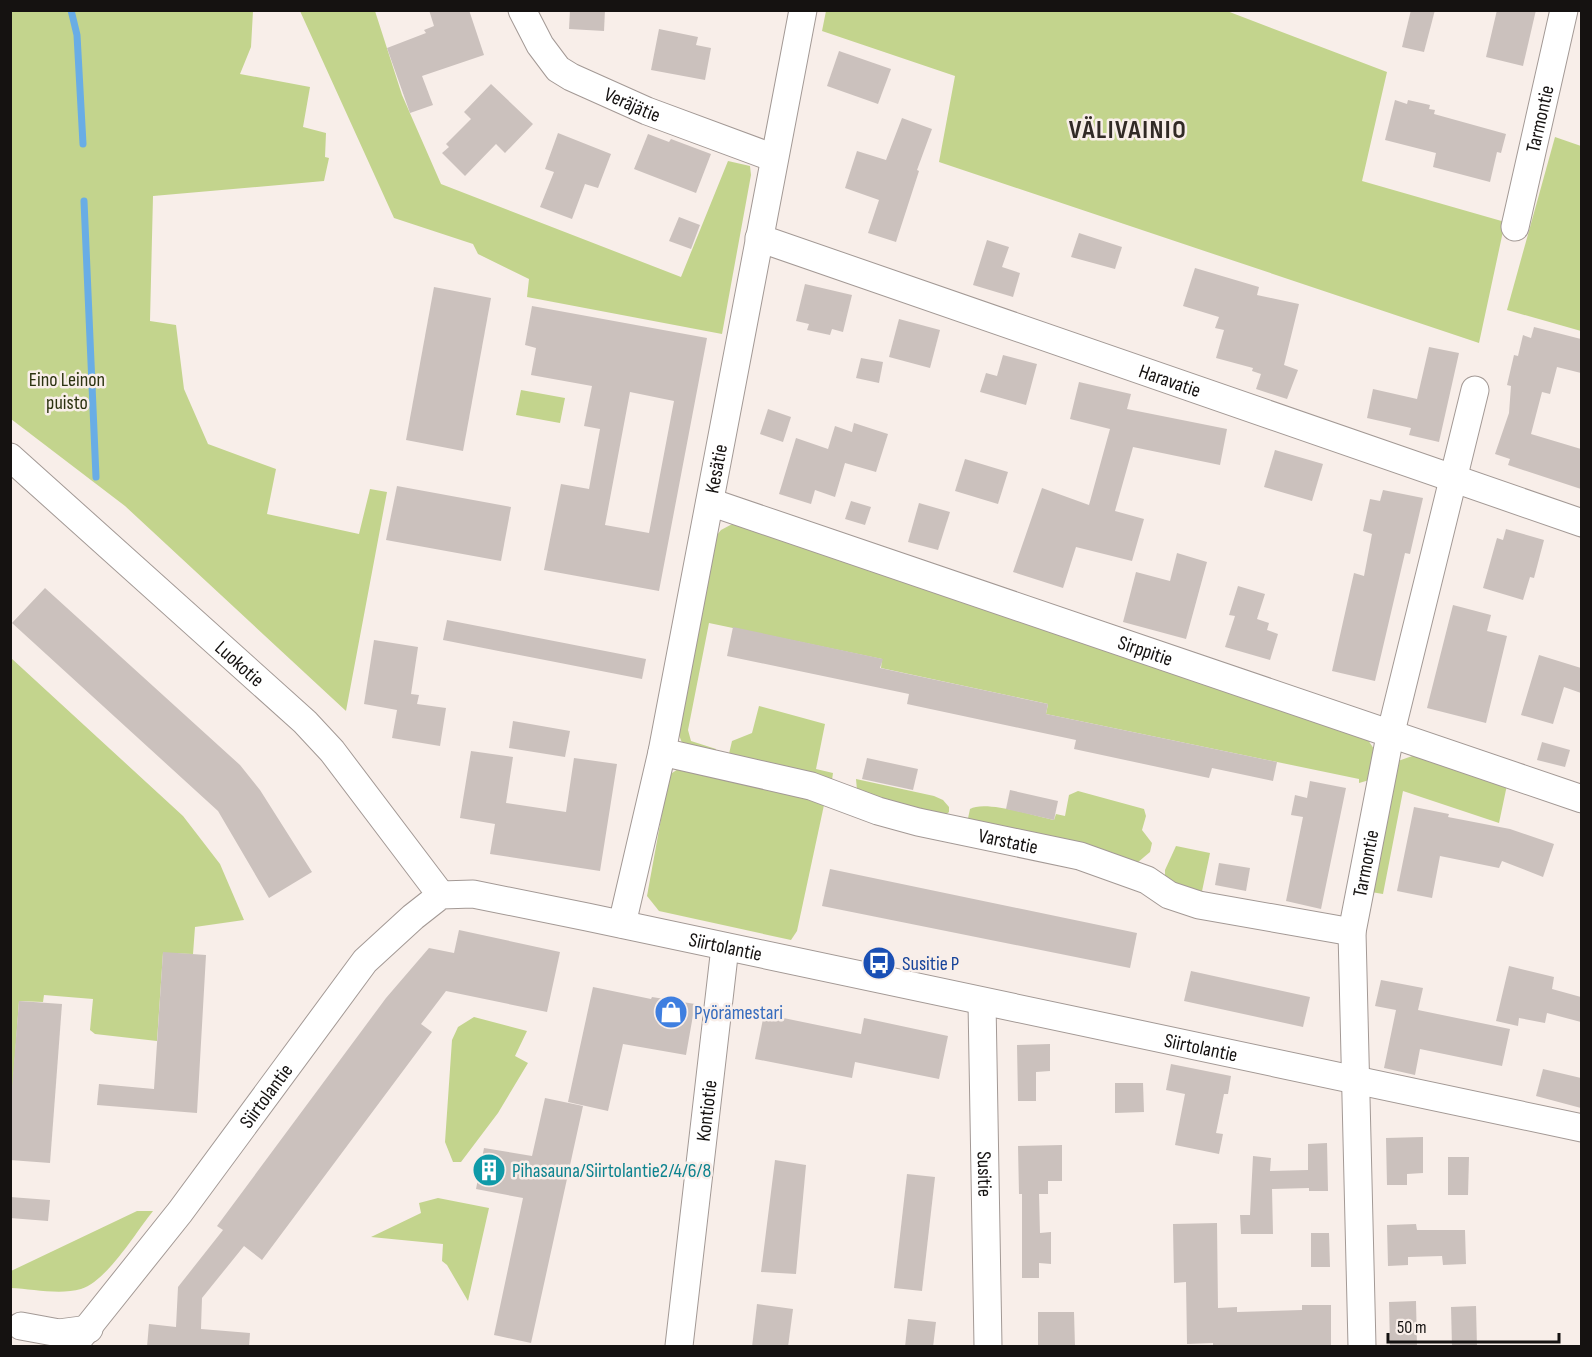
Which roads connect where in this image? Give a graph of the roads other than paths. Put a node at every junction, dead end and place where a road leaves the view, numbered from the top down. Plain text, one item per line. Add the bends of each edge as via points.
1 (522, 10) edge
2 (803, 10) edge
3 (1564, 10) edge
4 (774, 158) junction
5 (1515, 227) dead end
6 (759, 238) junction
7 (1475, 390) dead end
8 (10, 457) edge
9 (1453, 478) junction
10 (710, 502) junction
11 (1581, 523) edge
12 (1390, 736) junction
13 (662, 752) junction
14 (1581, 800) edge
15 (441, 895) junction
16 (622, 924) junction
17 (1352, 932) junction
18 (725, 947) junction
19 (982, 1002) junction
20 (1354, 1081) junction
21 (1581, 1128) edge
22 (16, 1326) edge
23 (81, 1338) edge
24 (56, 1347) edge
25 (679, 1347) edge
26 (988, 1347) edge
27 (1362, 1347) edge

1 - 4 street, Veräjätie via 540,45 558,69 571,77 647,111
2 - 4 street, Kesätie
3 - 5 street, Tarmontie
4 - 6 street, Kesätie
6 - 9 street, Haravatie
6 - 10 street, Kesätie
7 - 9 street, Tarmontie
8 - 15 street, Luokotie via 305,722 332,751
9 - 11 street, Haravatie
9 - 12 street, Tarmontie
10 - 12 street, Sirppitie
10 - 13 street, Kesätie
12 - 14 street, Sirppitie
12 - 17 street, Tarmontie
13 - 16 street, Kesätie
13 - 17 street, Varstatie via 811,786 918,822 1080,856 1147,880 1169,895 1199,905
15 - 16 street, Siirtolantie via 473,894
15 - 23 street, Siirtolantie via 365,961
16 - 18 street, Siirtolantie
17 - 20 street, Tarmontie
18 - 19 street, Siirtolantie
18 - 25 street, Kontiotie
19 - 20 street, Siirtolantie
19 - 26 street, Susitie
20 - 21 street, Siirtolantie
20 - 27 street, Tarmontie
22 - 23 street
22 - 24 street

